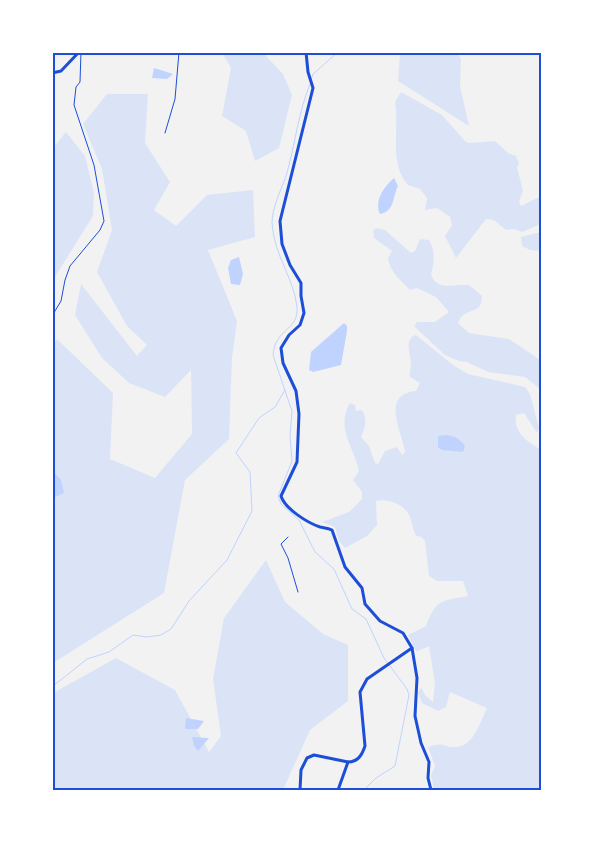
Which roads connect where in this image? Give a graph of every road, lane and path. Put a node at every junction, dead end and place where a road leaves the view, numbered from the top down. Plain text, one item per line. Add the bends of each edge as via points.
1 (80, 52) edge
2 (179, 52) edge
3 (306, 52) edge
4 (52, 73) edge
5 (166, 132) dead end
6 (52, 316) edge
7 (288, 537) dead end
8 (298, 592) dead end
9 (412, 648) junction
10 (348, 762) junction
11 (300, 790) edge
12 (338, 790) edge
13 (431, 790) edge

1 - 4 street via 60,71
1 - 6 lane via 80,82 76,87 74,105 94,165 104,220 100,230 70,266 61,301
2 - 5 lane via 175,99
3 - 9 street via 313,86 280,221 282,244 301,283 304,313 300,325 281,348 283,363 296,391 299,414 298,462 281,496 285,504 298,513 332,530 345,567 362,588 365,604 380,622 403,633
7 - 8 lane via 281,544
9 - 10 street via 367,679 360,692 365,746 354,762
9 - 13 street via 416,716 421,743 429,762
10 - 11 street via 314,755 307,758 301,770
10 - 12 street

